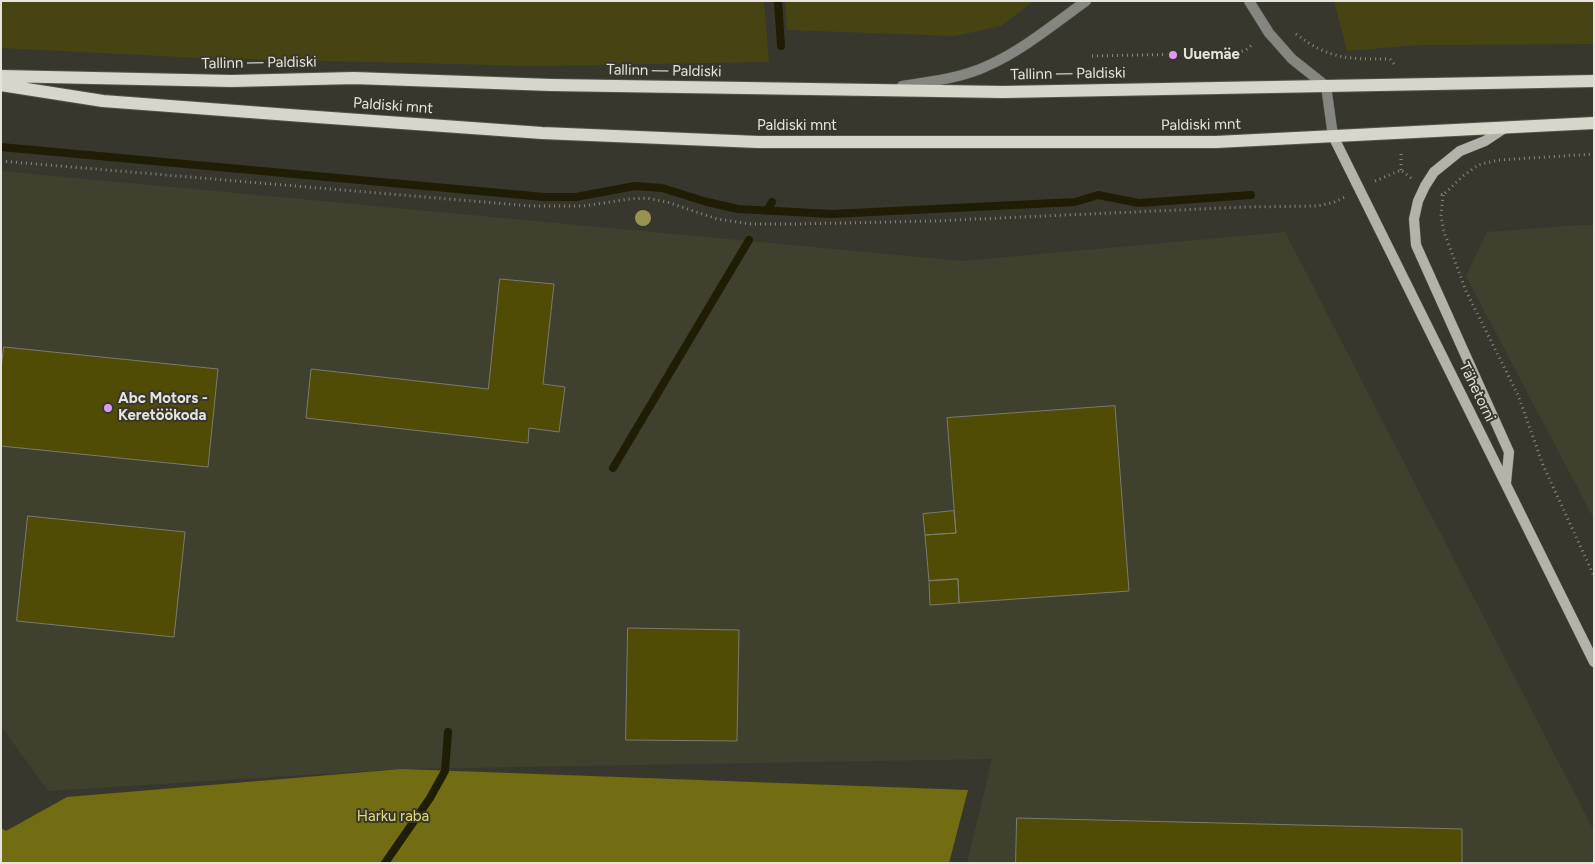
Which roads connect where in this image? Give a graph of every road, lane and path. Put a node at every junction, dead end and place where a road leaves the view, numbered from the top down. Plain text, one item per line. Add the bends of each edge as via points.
1 (1086, 1) edge
2 (1249, 1) edge
3 (1, 76) edge
4 (1594, 81) edge
5 (1, 86) edge
6 (1326, 86) junction
7 (884, 90) junction
8 (1594, 123) edge
9 (1503, 129) junction
10 (1333, 136) junction
11 (1594, 154) edge
12 (1, 161) edge
13 (1424, 186) junction
14 (1360, 190) junction
15 (1443, 195) junction
16 (1506, 484) junction
17 (1594, 576) edge
18 (1594, 662) edge

1 - 7 street via 986,67
2 - 6 street via 1269,33 1292,59
3 - 7 main road, Tallinn — Paldiski via 232,81 354,78 561,86
4 - 6 main road
5 - 10 main road, Paldiski mnt via 103,100 284,114 542,133 758,142 1216,142
6 - 7 main road, Tallinn — Paldiski via 1003,92
6 - 10 street
8 - 9 main road, Paldiski mnt
9 - 10 main road, Paldiski mnt
9 - 13 street via 1446,161
10 - 14 street, Tähetorni
11 - 15 path via 1498,160 1478,165
12 - 14 path via 531,206 584,206 647,198 717,219 751,224 933,221 1317,206
13 - 14 path via 1401,170
13 - 15 path
13 - 16 street via 1414,219 1416,246 1509,452
14 - 16 street, Tähetorni
15 - 17 path via 1441,216 1444,232 1466,291 1518,395 1543,465
16 - 18 street, Tähetorni

